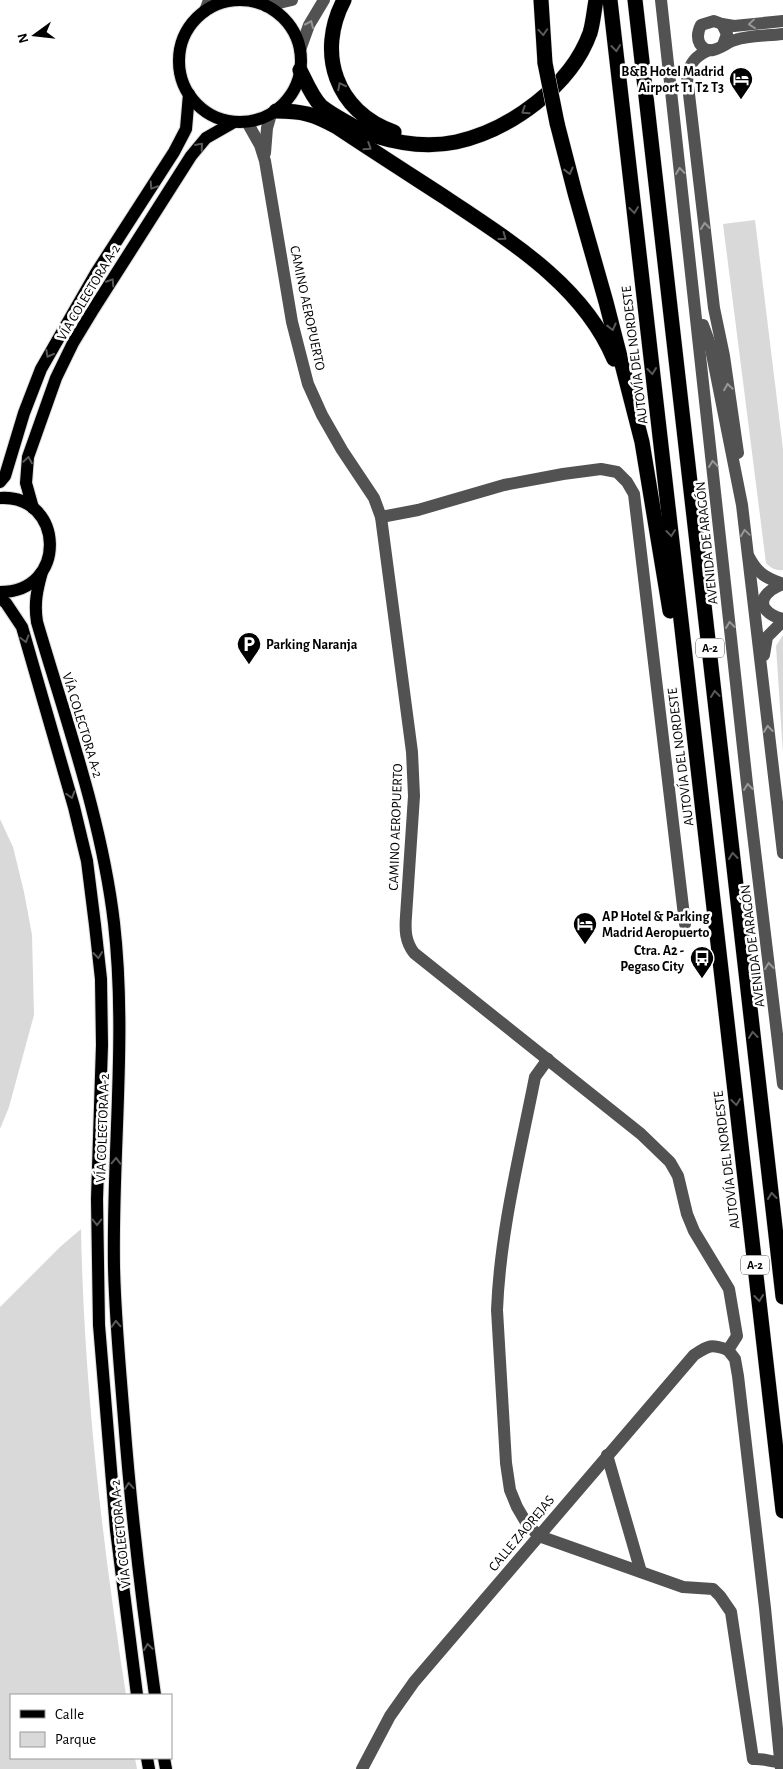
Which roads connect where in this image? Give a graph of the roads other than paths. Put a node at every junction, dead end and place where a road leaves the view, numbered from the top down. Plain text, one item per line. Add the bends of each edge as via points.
1 (292, 0) edge
2 (324, 0) edge
3 (344, 0) edge
4 (540, 0) edge
5 (596, 0) edge
6 (610, 0) edge
7 (635, 0) edge
8 (661, 1) edge
9 (207, 6) edge
10 (266, 6) junction
11 (783, 21) edge
12 (722, 24) junction
13 (783, 34) edge
14 (724, 45) junction
15 (300, 50) junction
16 (709, 50) junction
17 (300, 70) junction
18 (189, 94) junction
19 (273, 112) junction
20 (241, 122) junction
21 (491, 130) junction
22 (265, 160) junction
23 (696, 307) junction
24 (642, 442) junction
25 (0, 482) edge
26 (0, 498) edge
27 (742, 505) junction
28 (32, 508) junction
29 (382, 517) junction
30 (748, 556) junction
31 (42, 572) junction
32 (783, 584) edge
33 (0, 592) edge
34 (0, 598) edge
35 (783, 620) edge
36 (761, 670) junction
37 (700, 790) junction
38 (783, 853) edge
39 (685, 924) dead end
40 (548, 1059) junction
41 (783, 1084) edge
42 (783, 1297) edge
43 (728, 1350) junction
44 (607, 1455) junction
45 (783, 1511) edge
46 (539, 1536) junction
47 (641, 1572) junction
48 (137, 1694) edge
49 (154, 1694) edge
50 (780, 1765) edge
51 (362, 1769) edge

1 - 10 street
15 -> 2 street via 309,25
21 -> 3 highway via 431,139 404,135 367,120 341,88 332,61 332,37
4 -> 24 highway, bridge via 545,63 557,123
5 -> 21 highway via 589,34 573,66 532,106
6 -> 37 highway, AUTOVÍA DEL NORDESTE / A-2
42 -> 7 highway, A-2
23 -> 8 street, AVENIDA DE ARAGÓN
9 - 10 main road via 246,0
9 - 18 main road via 189,28 181,49 180,72
10 - 15 main road via 292,29
11 -> 12 street via 734,26
12 - 14 street via 727,34
12 - 16 street via 710,21 701,25 699,42
13 - 14 street via 736,40
14 - 16 street
15 - 17 main road
27 -> 16 street via 738,450 714,308 687,77 695,57
17 - 19 main road via 292,93
17 - 21 highway via 320,105 361,130 393,142 456,142
18 - 20 main road via 213,116
18 -> 25 main road, VÍA COLECTORA A-2 via 186,129 96,273 41,369 5,476
19 - 20 main road
19 - 22 street, CAMINO AEROPUERTO via 267,128
19 -> 24 highway via 300,111 337,127 492,229 530,256 566,288 595,324 614,357
20 - 22 street, CAMINO AEROPUERTO via 260,145
28 -> 20 main road, VÍA COLECTORA A-2 via 26,483 28,457 56,378 74,343 191,156 206,138
22 - 29 street, CAMINO AEROPUERTO via 292,322 308,384 326,422 374,498
23 - 27 street via 710,344
41 -> 23 street, AVENIDA DE ARAGÓN
24 - 37 highway
26 - 28 main road via 15,499
30 -> 27 street
28 - 31 main road, VÍA COLECTORA A-2 via 46,523 51,543 49,558
29 - 39 street via 504,485 602,468 617,472 628,482 634,494
29 - 40 street, CAMINO AEROPUERTO via 414,777 405,933 408,945
30 - 32 street via 755,568 767,578
30 - 36 street
31 - 33 main road via 23,588
49 -> 31 main road, VÍA COLECTORA A-2 via 133,1529 116,1323 114,1236 119,1046 114,923 91,802 37,622 36,593
32 - 35 street via 767,593 763,605 767,613
34 -> 48 main road, VÍA COLECTORA A-2 via 22,627 74,807 87,861 96,925 102,1045 97,1199 99,1324 116,1530
35 - 36 street via 767,638
38 -> 36 street
37 -> 45 highway, AUTOVÍA DEL NORDESTE / A-2
40 - 43 street, CAMINO AEROPUERTO via 641,1134 670,1162 678,1176 694,1231 729,1289 737,1336
40 - 46 street via 534,1077 502,1252 497,1310 510,1490 527,1524
43 - 44 street, CALLE ZAOREJAS via 714,1345 694,1356
43 - 50 street via 735,1360 738,1376
44 - 46 street, CALLE ZAOREJAS
44 - 47 street
46 - 47 street
46 - 51 street, CALLE ZAOREJAS via 401,1699
47 - 50 street via 684,1587 713,1589 720,1596 731,1612 753,1759 762,1758

